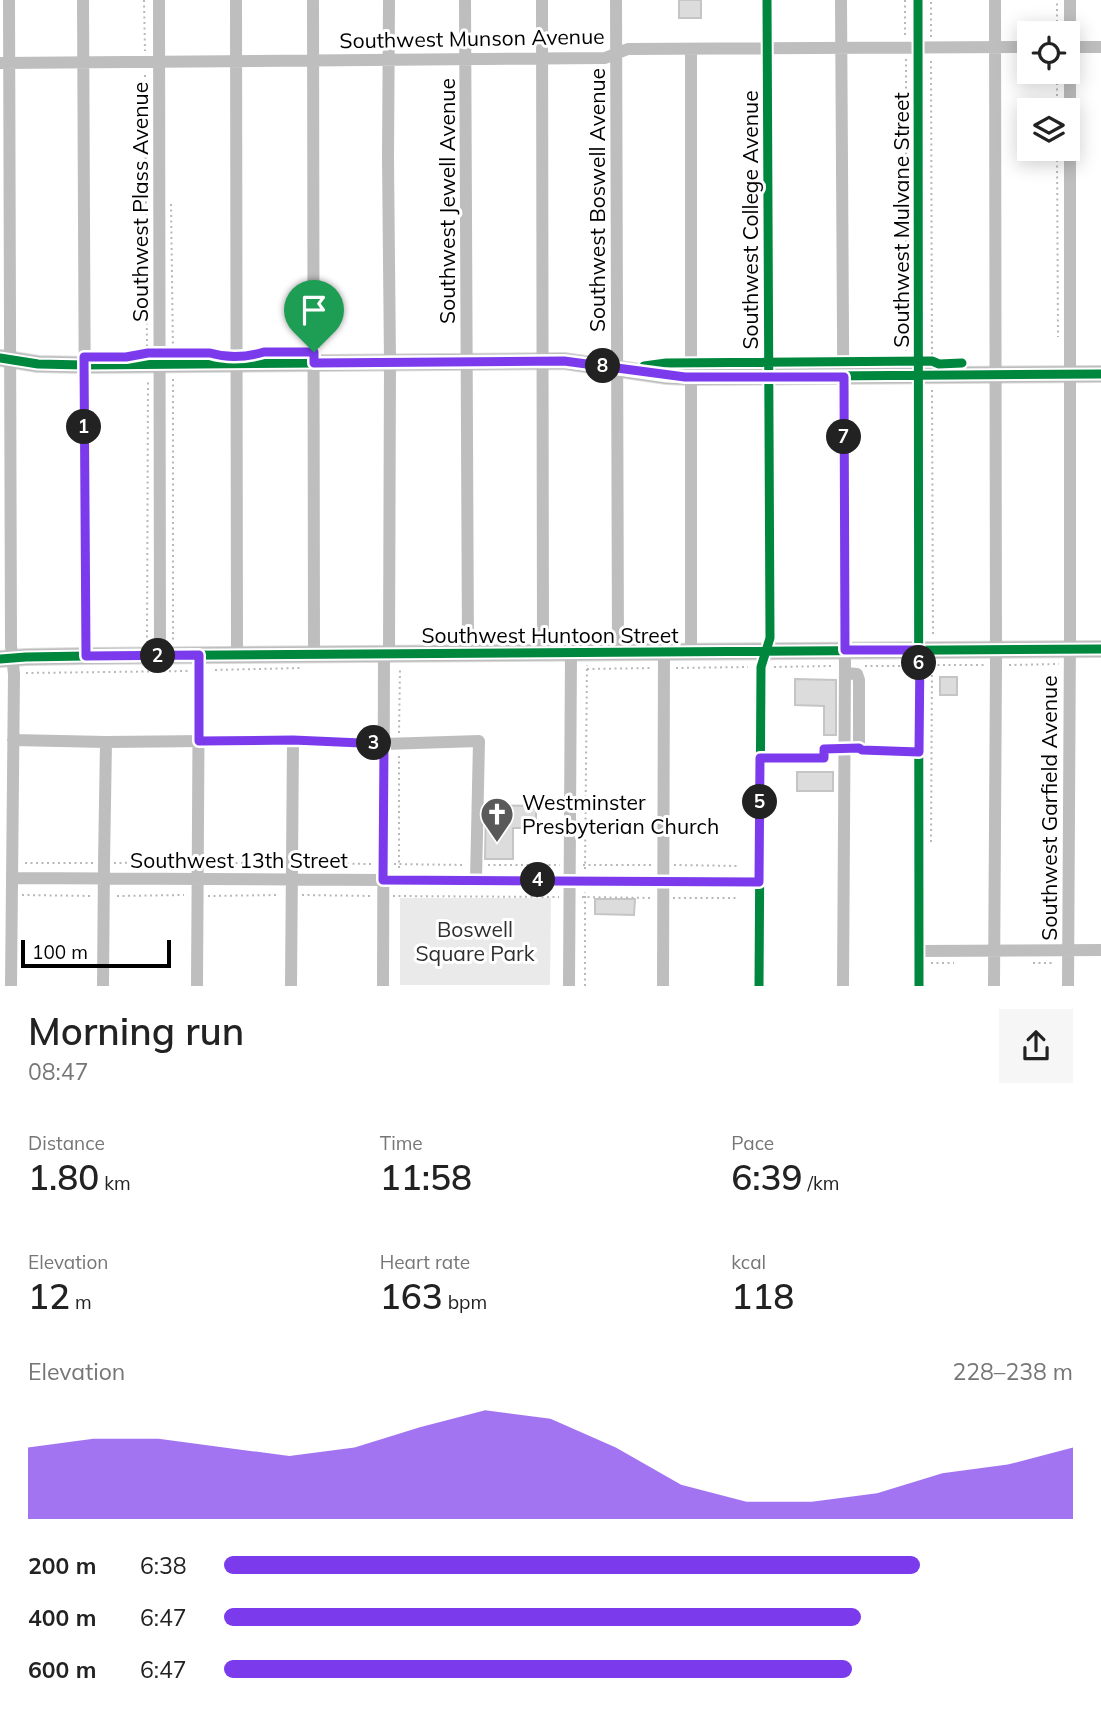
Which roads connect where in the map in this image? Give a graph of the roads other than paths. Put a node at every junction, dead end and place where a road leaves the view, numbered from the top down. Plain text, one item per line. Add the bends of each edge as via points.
1 (9, 0) edge
2 (83, 0) edge
3 (159, 0) edge
4 (236, 0) edge
5 (313, 0) edge
6 (389, 0) edge
7 (465, 0) edge
8 (542, 0) edge
9 (616, 0) edge
10 (767, 0) edge
11 (841, 0) edge
12 (918, 0) edge
13 (995, 0) edge
14 (1070, 0) edge
15 (1070, 21) edge
16 (1017, 47) edge
17 (1080, 47) edge
18 (1101, 47) edge
19 (925, 48) junction
20 (994, 48) junction
21 (691, 49) junction
22 (767, 49) junction
23 (841, 49) junction
24 (616, 54) junction
25 (466, 58) junction
26 (541, 58) junction
27 (390, 60) junction
28 (236, 61) junction
29 (313, 61) junction
30 (83, 62) junction
31 (160, 62) junction
32 (5, 63) edge
33 (1069, 84) edge
34 (160, 358) junction
35 (5, 359) edge
36 (466, 361) junction
37 (542, 361) junction
38 (390, 362) junction
39 (238, 363) junction
40 (314, 363) junction
41 (84, 365) junction
42 (928, 367) junction
43 (617, 368) junction
44 (1070, 374) junction
45 (1101, 374) edge
46 (995, 375) junction
47 (691, 377) junction
48 (768, 377) junction
49 (844, 377) junction
50 (995, 649) junction
51 (1101, 649) edge
52 (845, 650) junction
53 (926, 650) junction
54 (766, 651) junction
55 (579, 652) junction
56 (618, 652) junction
57 (664, 652) junction
58 (691, 652) junction
59 (468, 653) junction
60 (543, 653) junction
61 (314, 654) junction
62 (386, 654) junction
63 (1062, 654) junction
64 (237, 655) junction
65 (86, 656) junction
66 (160, 656) junction
67 (199, 663) junction
68 (9, 664) edge
69 (845, 673) junction
70 (13, 740) junction
71 (293, 740) junction
72 (106, 741) junction
73 (199, 741) junction
74 (384, 744) junction
75 (859, 748) junction
76 (844, 749) junction
77 (919, 752) junction
78 (760, 758) junction
79 (12, 878) junction
80 (103, 879) junction
81 (198, 880) junction
82 (291, 880) junction
83 (383, 880) junction
84 (476, 880) junction
85 (569, 880) junction
86 (663, 881) junction
87 (759, 882) junction
88 (1068, 950) junction
89 (1101, 950) edge
90 (919, 951) junction
91 (995, 951) junction
92 (6, 968) edge
93 (11, 985) edge
94 (103, 985) edge
95 (197, 985) edge
96 (291, 985) edge
97 (383, 985) edge
98 (569, 985) edge
99 (663, 985) edge
100 (760, 985) edge
101 (843, 985) edge
102 (919, 985) edge
103 (994, 985) edge
104 (1068, 985) edge

1 - 32 street
2 - 30 street
3 - 31 street, Southwest Plass Avenue
4 - 28 street
5 - 29 street
6 - 27 street
7 - 25 street, Southwest Jewell Avenue
8 - 26 street
9 - 24 street, Southwest Boswell Avenue
10 - 22 street, Southwest College Avenue
11 - 23 street
12 - 19 street, Southwest Mulvane Street
13 - 20 street
14 - 15 street, Southwest Garfield Avenue
16 - 20 street, Southwest Munson Avenue
17 - 18 street
19 - 20 street, Southwest Munson Avenue
19 - 23 street, Southwest Munson Avenue
19 - 42 street, Southwest Mulvane Street
20 - 46 street
21 - 22 street, Southwest Munson Avenue
21 - 24 street, Southwest Munson Avenue via 628,49
21 - 47 street
22 - 23 street, Southwest Munson Avenue
22 - 48 street, Southwest College Avenue
23 - 49 street
24 - 26 street, Southwest Munson Avenue
24 - 43 street, Southwest Boswell Avenue
25 - 26 street, Southwest Munson Avenue
25 - 27 street, Southwest Munson Avenue
25 - 36 street, Southwest Jewell Avenue
26 - 37 street
27 - 29 street, Southwest Munson Avenue
27 - 38 street
28 - 29 street, Southwest Munson Avenue
28 - 31 street, Southwest Munson Avenue
28 - 39 street
29 - 40 street
30 - 31 street, Southwest Munson Avenue
30 - 32 street, Southwest Munson Avenue
30 - 41 street
31 - 34 street, Southwest Plass Avenue
32 - 35 street
33 - 44 street, Southwest Garfield Avenue
34 - 39 main road
34 - 41 main road
34 - 66 street, Southwest Plass Avenue
35 - 41 main road
35 - 68 street
36 - 37 main road
36 - 38 main road
36 - 59 street, Southwest Jewell Avenue
37 - 43 main road
37 - 60 street
38 - 40 main road
38 - 62 street
39 - 40 main road
39 - 64 street
40 - 61 street
41 - 65 street
42 - 46 main road
42 - 49 main road
42 - 53 street, Southwest Mulvane Street
43 - 47 main road
43 - 56 street, Southwest Boswell Avenue
44 - 45 main road
44 - 46 main road
44 - 63 street, Southwest Garfield Avenue
46 - 50 street
47 - 48 main road
47 - 58 street
48 - 49 main road
48 - 54 street, Southwest College Avenue via 770,638
49 - 52 street
50 - 53 main road, Southwest Huntoon Street
50 - 63 main road, Southwest Huntoon Street
50 - 91 street
51 - 63 main road, Southwest Huntoon Street
52 - 53 main road, Southwest Huntoon Street
52 - 54 main road, Southwest Huntoon Street
52 - 69 street
53 - 77 street, Southwest Mulvane Street
54 - 58 main road, Southwest Huntoon Street
54 - 78 street, Southwest College Avenue via 761,667
55 - 56 main road, Southwest Huntoon Street
55 - 60 main road, Southwest Huntoon Street
55 - 85 street
56 - 57 main road, Southwest Huntoon Street
57 - 58 main road, Southwest Huntoon Street
57 - 86 street
59 - 60 main road, Southwest Huntoon Street
59 - 62 main road, Southwest Huntoon Street
61 - 62 main road, Southwest Huntoon Street
61 - 64 main road, Southwest Huntoon Street
62 - 74 street
63 - 88 street, Southwest Garfield Avenue
64 - 67 main road, Southwest Huntoon Street
65 - 66 main road, Southwest Huntoon Street
65 - 68 main road, Southwest Huntoon Street
66 - 67 main road, Southwest Huntoon Street
67 - 73 street
68 - 70 street
69 - 75 street via 857,674 859,680
69 - 76 street
70 - 72 street
70 - 79 street
71 - 73 street
71 - 74 street
71 - 82 street
72 - 73 street
72 - 80 street
73 - 81 street
74 - 83 street
74 - 84 street via 479,741
75 - 76 street
75 - 77 street
76 - 78 street via 824,749 824,758
76 - 101 street
77 - 90 street, Southwest Mulvane Street
78 - 87 street, Southwest College Avenue
79 - 80 street, Southwest 13th Street
79 - 92 street
80 - 81 street, Southwest 13th Street
80 - 94 street
81 - 82 street, Southwest 13th Street
81 - 95 street
82 - 83 street, Southwest 13th Street
82 - 96 street
83 - 84 street, Southwest 13th Street
83 - 97 street
84 - 85 street, Southwest 13th Street
85 - 86 street, Southwest 13th Street
85 - 98 street
86 - 87 street, Southwest 13th Street
86 - 99 street
87 - 100 street, Southwest College Avenue
88 - 89 street
88 - 91 street
88 - 104 street, Southwest Garfield Avenue
90 - 91 street
90 - 102 street, Southwest Mulvane Street
91 - 103 street
92 - 93 street

